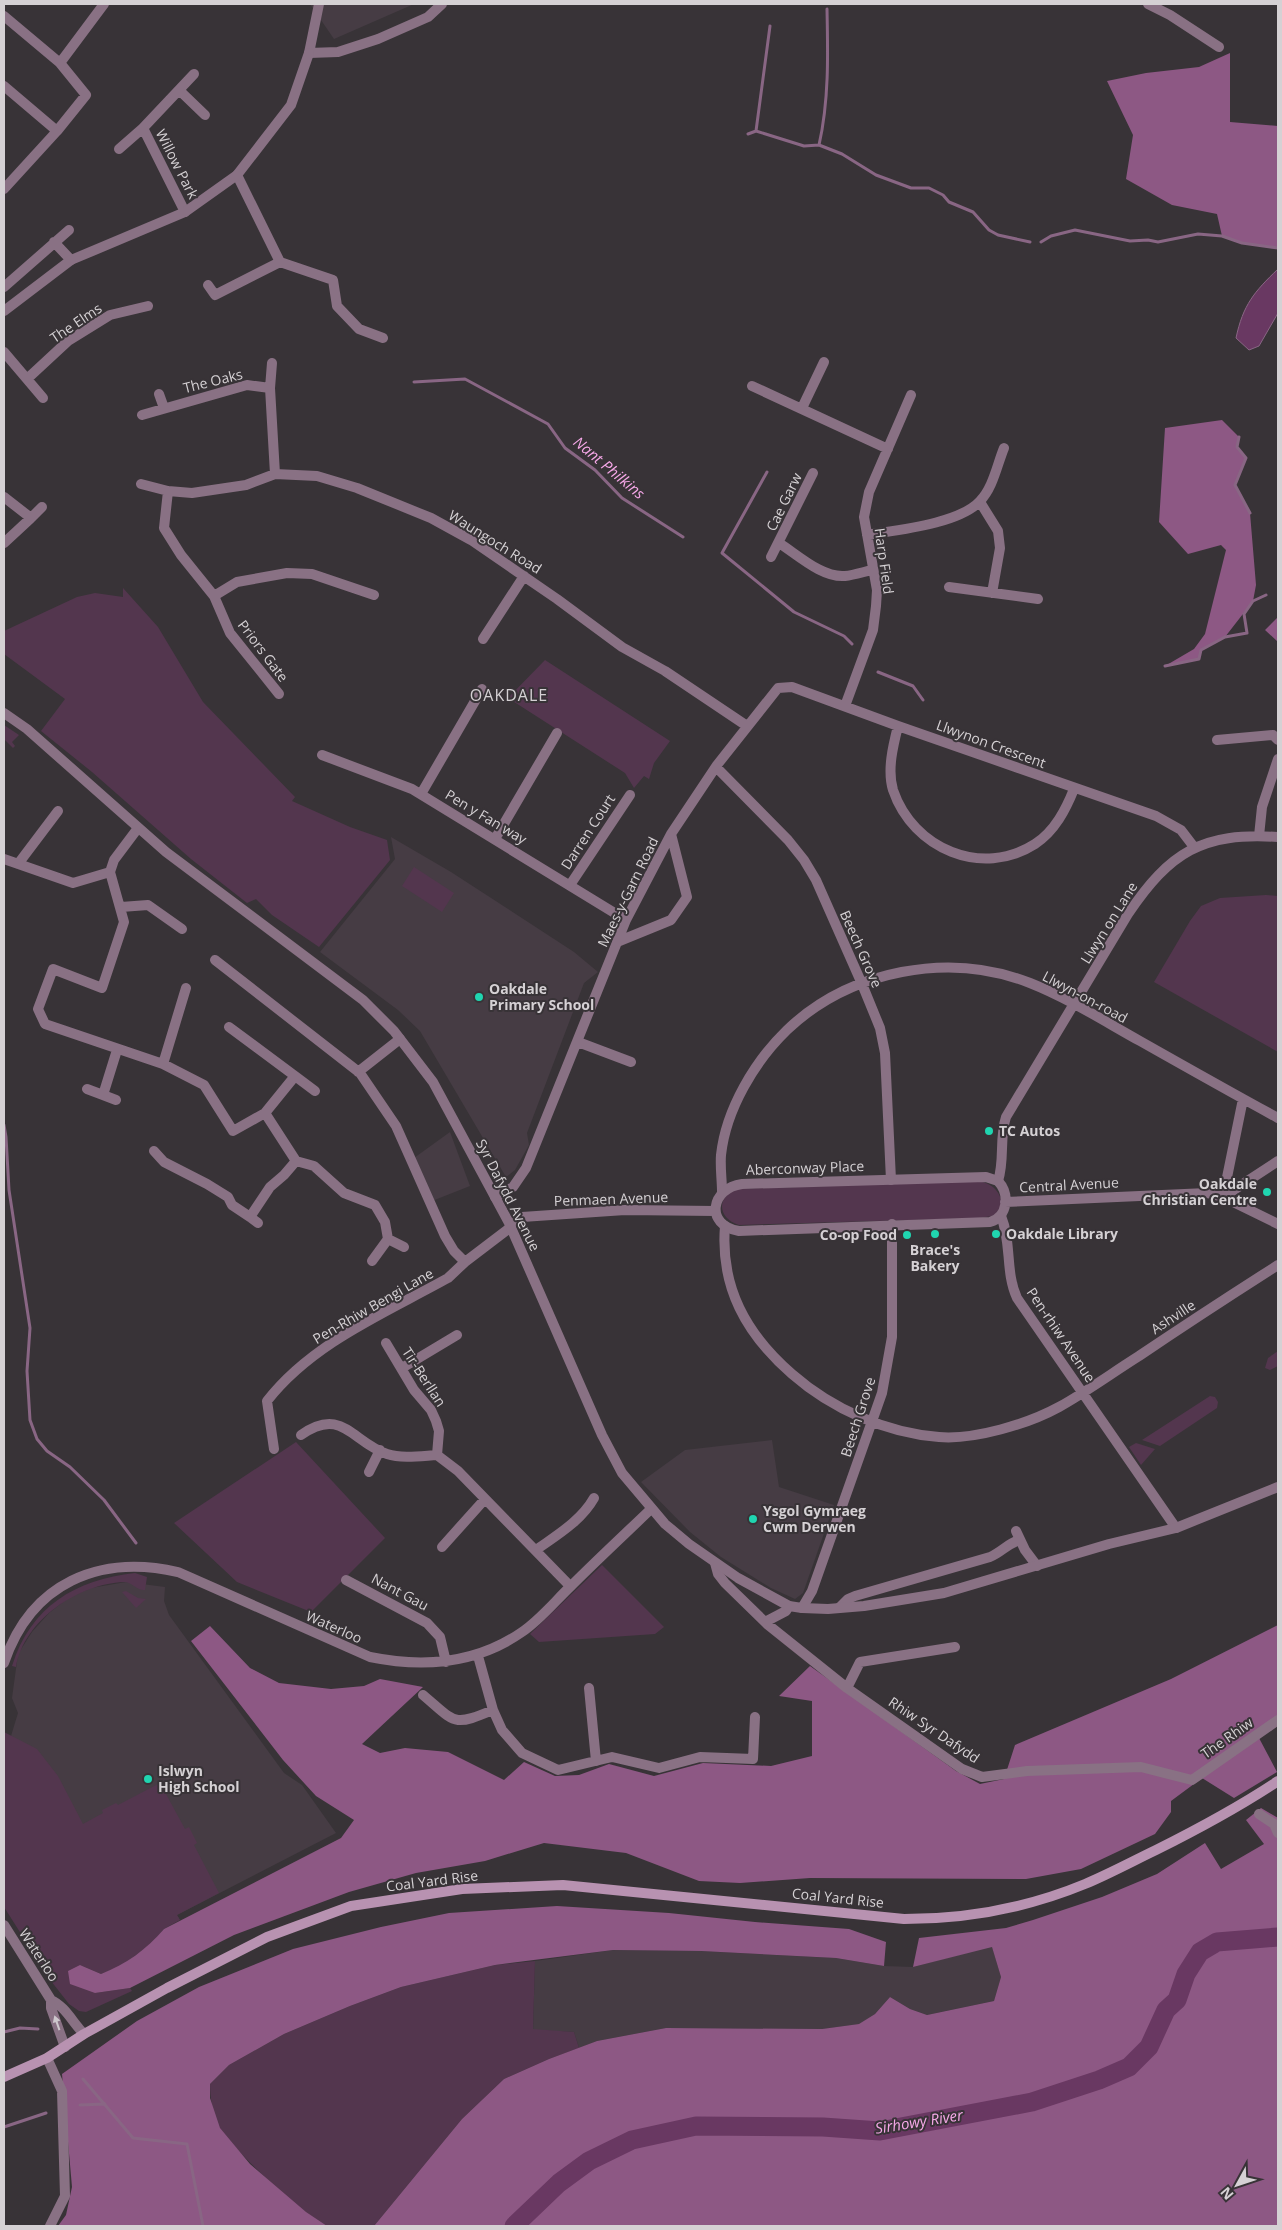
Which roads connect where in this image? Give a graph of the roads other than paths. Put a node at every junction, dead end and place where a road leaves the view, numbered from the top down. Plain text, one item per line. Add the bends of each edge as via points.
1 (104, 4) edge
2 (319, 4) edge
3 (442, 4) edge
4 (1148, 4) edge
5 (4, 16) edge
6 (1219, 47) dead end
7 (309, 53) junction
8 (60, 63) junction
9 (194, 74) dead end
10 (4, 86) edge
11 (179, 90) junction
12 (205, 115) dead end
13 (143, 128) junction
14 (57, 131) junction
15 (118, 149) dead end
16 (237, 175) junction
17 (4, 189) edge
18 (185, 212) junction
19 (69, 230) dead end
20 (54, 242) junction
21 (72, 260) junction
22 (280, 262) junction
23 (208, 285) dead end
24 (4, 287) edge
25 (148, 306) dead end
26 (4, 311) edge
27 (382, 338) dead end
28 (4, 352) edge
29 (824, 362) dead end
30 (272, 363) dead end
31 (27, 379) junction
32 (752, 386) dead end
33 (270, 388) junction
34 (159, 394) dead end
35 (911, 394) dead end
36 (43, 398) dead end
37 (164, 408) junction
38 (802, 408) junction
39 (142, 415) dead end
40 (1004, 448) dead end
41 (888, 449) junction
42 (813, 473) dead end
43 (275, 474) junction
44 (141, 484) dead end
45 (168, 491) junction
46 (4, 496) edge
47 (980, 502) junction
48 (42, 508) dead end
49 (31, 518) junction
50 (867, 535) junction
51 (4, 543) edge
52 (779, 543) junction
53 (771, 557) dead end
54 (872, 570) junction
55 (524, 576) junction
56 (949, 587) dead end
57 (992, 593) junction
58 (374, 595) dead end
59 (214, 596) junction
60 (1038, 599) dead end
61 (483, 639) dead end
62 (482, 690) dead end
63 (773, 692) joint
64 (279, 694) dead end
65 (845, 706) junction
66 (4, 713) edge
67 (747, 726) junction
68 (898, 726) junction
69 (557, 733) dead end
70 (1217, 740) dead end
71 (1278, 740) edge
72 (322, 755) dead end
73 (1278, 759) edge
74 (716, 768) junction
75 (1074, 789) junction
76 (421, 794) junction
77 (630, 795) dead end
78 (58, 811) dead end
79 (138, 828) junction
80 (672, 834) junction
81 (1258, 836) junction
82 (1278, 838) edge
83 (495, 839) junction
84 (1194, 847) junction
85 (4, 859) edge
86 (18, 864) junction
87 (110, 872) junction
88 (570, 885) junction
89 (121, 907) junction
90 (626, 920) junction
91 (182, 929) dead end
92 (618, 942) junction
93 (215, 960) dead end
94 (862, 984) junction
95 (186, 988) dead end
96 (1075, 1005) junction
97 (229, 1027) dead end
98 (400, 1039) junction
99 (578, 1042) junction
100 (117, 1050) junction
101 (631, 1062) dead end
102 (163, 1064) junction
103 (358, 1072) junction
104 (295, 1076) junction
105 (87, 1088) dead end
106 (315, 1091) dead end
107 (103, 1094) junction
108 (1243, 1099) junction
109 (116, 1100) dead end
110 (266, 1113) junction
111 (1278, 1118) edge
112 (154, 1152) dead end
113 (296, 1161) junction
114 (1278, 1161) edge
115 (891, 1180) junction
116 (998, 1181) junction
117 (722, 1192) junction
118 (495, 1197) junction
119 (1223, 1197) junction
120 (1005, 1202) junction
121 (715, 1211) junction
122 (1001, 1216) junction
123 (892, 1224) junction
124 (1278, 1224) edge
125 (510, 1225) junction
126 (724, 1226) junction
127 (388, 1239) junction
128 (404, 1248) dead end
129 (372, 1261) dead end
130 (465, 1262) junction
131 (1278, 1265) edge
132 (457, 1335) dead end
133 (386, 1343) dead end
134 (402, 1368) junction
135 (1082, 1392) junction
136 (873, 1422) junction
137 (301, 1436) dead end
138 (274, 1449) dead end
139 (380, 1450) junction
140 (437, 1456) junction
141 (369, 1472) dead end
142 (1278, 1487) edge
143 (594, 1498) dead end
144 (485, 1499) junction
145 (651, 1509) junction
146 (1176, 1528) junction
147 (442, 1547) dead end
148 (536, 1550) junction
149 (715, 1563) junction
150 (1036, 1566) junction
151 (346, 1580) dead end
152 (570, 1586) junction
153 (789, 1606) junction
154 (802, 1608) junction
155 (839, 1608) junction
156 (765, 1622) junction
157 (954, 1647) dead end
158 (478, 1656) junction
159 (446, 1662) junction
160 (4, 1663) edge
161 (589, 1688) dead end
162 (847, 1688) junction
163 (423, 1695) dead end
164 (493, 1710) junction
165 (755, 1717) dead end
166 (1278, 1720) edge
167 (596, 1761) junction
168 (1192, 1780) joint
169 (1278, 1781) edge
170 (1259, 1814) dead end
171 (1278, 1833) edge
172 (4, 1925) edge
173 (51, 2000) junction
174 (84, 2034) junction
175 (65, 2046) junction
176 (47, 2058) junction
177 (4, 2077) edge
178 (50, 2226) edge

1 - 8 street
2 - 7 street
3 - 7 street via 428,17 378,40 338,52
4 - 6 street
5 - 8 street
7 - 16 street via 291,105
8 - 14 street via 86,95
9 - 11 street, Willow Park
10 - 14 street
11 - 12 street
11 - 13 street, Willow Park
13 - 15 street, Willow Park
13 - 18 street, Willow Park
14 - 17 street
16 - 18 street
16 - 22 street
18 - 21 street
19 - 20 street
20 - 21 street
20 - 24 street
21 - 26 street
22 - 23 street via 215,295
22 - 27 street via 333,280 336,306 359,329
25 - 31 street, The Elms via 110,315 68,341
28 - 31 street
29 - 38 street
30 - 33 street
31 - 36 street
32 - 38 street
33 - 37 street, The Oaks via 247,385
33 - 43 street
34 - 37 street
35 - 41 street, Harp Field
37 - 39 street, The Oaks
38 - 41 street
40 - 47 street
41 - 50 street, Harp Field via 865,505
42 - 52 street, Cae Garw
43 - 45 street, Waungoch Road via 246,485 216,490
43 - 55 street, Waungoch Road via 317,476 397,504 471,540
44 - 45 street, Waungoch Road
45 - 59 street, Priors Gate via 164,528 181,556
46 - 49 street
47 - 50 street via 936,523
47 - 57 street via 998,531 1000,548
48 - 49 street
49 - 51 street
50 - 54 street, Harp Field
52 - 53 street, Cae Garw
52 - 54 street, Cae Garw via 835,576
54 - 65 street, Harp Field via 876,590 873,630
55 - 61 street
55 - 67 street, Waungoch Road via 622,648 665,671
56 - 57 street
57 - 60 street
58 - 59 street via 312,574 288,573 237,582
59 - 64 street, Priors Gate via 230,633
62 - 76 street
63 - 65 street, Llwynon Crescent via 778,688 792,687
63 - 67 street, Maes-y-Garn Road
65 - 68 street, Llwynon Crescent
66 - 79 street, Syr Dafydd Avenue via 27,729
67 - 74 street, Maes-y-Garn Road
68 - 75 street, Llwynon Crescent
68 - 75 street via 891,767 893,789 915,827 932,842 951,852 995,860 1036,843 1064,812
69 - 83 street
70 - 71 street via 1273,735
72 - 76 street, Pen y Fan way
73 - 81 street via 1262,807
74 - 80 street, Maes-y-Garn Road
74 - 94 street, Beech Grove via 804,860
75 - 84 street, Llwynon Crescent via 1171,823
76 - 83 street, Pen y Fan way
77 - 88 street, Darren Court
78 - 86 street
79 - 87 street via 114,860
79 - 98 street, Syr Dafydd Avenue via 362,1000
80 - 90 street, Maes-y-Garn Road
80 - 92 street via 687,897 671,920
81 - 82 street, Llwyn on Lane
81 - 84 street, Llwyn on Lane
83 - 88 street, Pen y Fan way
84 - 96 street, Llwyn on Lane via 1165,868 1143,894
85 - 86 street
86 - 87 street via 73,882
87 - 89 street
88 - 90 street, Pen y Fan way
89 - 91 street via 148,905
89 - 100 street via 124,922 102,988 53,969 38,1009 45,1024
90 - 92 street, Maes-y-Garn Road
92 - 99 street, Maes-y-Garn Road
93 - 103 street
94 - 96 street, Llwyn-on-road via 923,969 972,969 1028,982
94 - 115 street, Beech Grove via 880,1028 885,1054
94 - 117 street, Llwyn-on-road via 797,1021 756,1068 739,1099 724,1142
95 - 102 street
96 - 108 street, Llwyn-on-road
96 - 116 street via 1006,1118 1002,1170
97 - 104 street
98 - 103 street
98 - 118 street, Syr Dafydd Avenue via 433,1082
99 - 101 street
99 - 118 street, Maes-y-Garn Road via 526,1168 513,1187
100 - 102 street
100 - 107 street
102 - 110 street via 204,1085 233,1131
103 - 130 street via 396,1126 445,1236
104 - 106 street
104 - 110 street
105 - 107 street
107 - 109 street
108 - 111 street, Llwyn-on-road
108 - 119 street
110 - 113 street
112 - 113 street via 164,1162 228,1197 232,1205 254,1220 270,1187
113 - 127 street via 314,1166 344,1193 375,1205 385,1222
114 - 119 street
115 - 116 street, Aberconway Place via 986,1176
115 - 117 street, Aberconway Place via 742,1184
116 - 120 street via 1004,1191
117 - 121 street
118 - 125 street, Syr Dafydd Avenue
119 - 120 street, Central Avenue via 1186,1193
119 - 124 street, Central Avenue
120 - 122 street
121 - 125 street, Penmaen Avenue via 616,1211 522,1217
121 - 126 street
122 - 123 street via 997,1220 982,1222
122 - 135 street, Pen-rhiw Avenue via 1006,1227 1012,1288
123 - 126 street via 739,1231
123 - 136 street, Beech Grove via 892,1337
125 - 130 street, Pen-Rhiw Bengi Lane
125 - 145 street, Syr Dafydd Avenue via 612,1456
126 - 136 street, Ashville via 724,1255 732,1293 739,1310 760,1341 784,1368 812,1390
127 - 128 street
127 - 129 street
130 - 138 street, Pen-Rhiw Bengi Lane via 448,1278 321,1350 279,1385 267,1401
131 - 135 street, Ashville
132 - 134 street
133 - 134 street, Tir-Berllan
134 - 140 street, Tir-Berllan via 436,1421 439,1431
135 - 136 street, Ashville via 1035,1418 967,1436 941,1438 916,1435
135 - 146 street, Pen-rhiw Avenue
136 - 154 street, Beech Grove via 812,1591
137 - 139 street via 314,1426 336,1424
139 - 140 street via 399,1456
139 - 141 street
140 - 144 street via 458,1471
142 - 146 street, Syr Dafydd Avenue
143 - 148 street via 566,1529
144 - 147 street
144 - 148 street
145 - 149 street, Syr Dafydd Avenue via 688,1544
145 - 152 street, Waterloo
146 - 150 street, Syr Dafydd Avenue
148 - 152 street
149 - 153 street, Syr Dafydd Avenue
149 - 156 street, Rhiw Syr Dafydd via 725,1583
150 - 155 street, Syr Dafydd Avenue via 944,1593
150 - 155 street via 1018,1535 990,1557 855,1596
151 - 159 street, Nant Gau via 427,1623 440,1638
152 - 158 street, Waterloo via 523,1632
153 - 154 street, Syr Dafydd Avenue
153 - 156 street
154 - 155 street, Syr Dafydd Avenue
156 - 162 street, Rhiw Syr Dafydd
157 - 162 street via 860,1662
158 - 159 street, Waterloo
158 - 164 street
159 - 160 street, Waterloo via 396,1663 370,1657 178,1572 134,1565 87,1574 49,1595 18,1630
161 - 167 street
162 - 168 street, Rhiw Syr Dafydd via 962,1769 982,1777 1027,1771 1141,1767
163 - 164 street via 450,1718 464,1722
164 - 167 street via 502,1730 522,1753 558,1770
165 - 167 street via 753,1759 700,1757 659,1768 612,1757
166 - 168 street, The Rhiw
169 - 174 main road, Coal Yard Rise via 1244,1804 1085,1884 1051,1897 992,1912 904,1919 563,1885 462,1889 351,1906 267,1937
170 - 171 street via 1274,1824
172 - 173 street, Waterloo
173 - 174 street, Waterloo via 59,2003
175 -> 173 street, Waterloo
174 - 175 main road, Coal Yard Rise
175 - 176 main road, Coal Yard Rise
176 - 177 main road, Coal Yard Rise
176 - 178 street via 62,2091 65,2196

